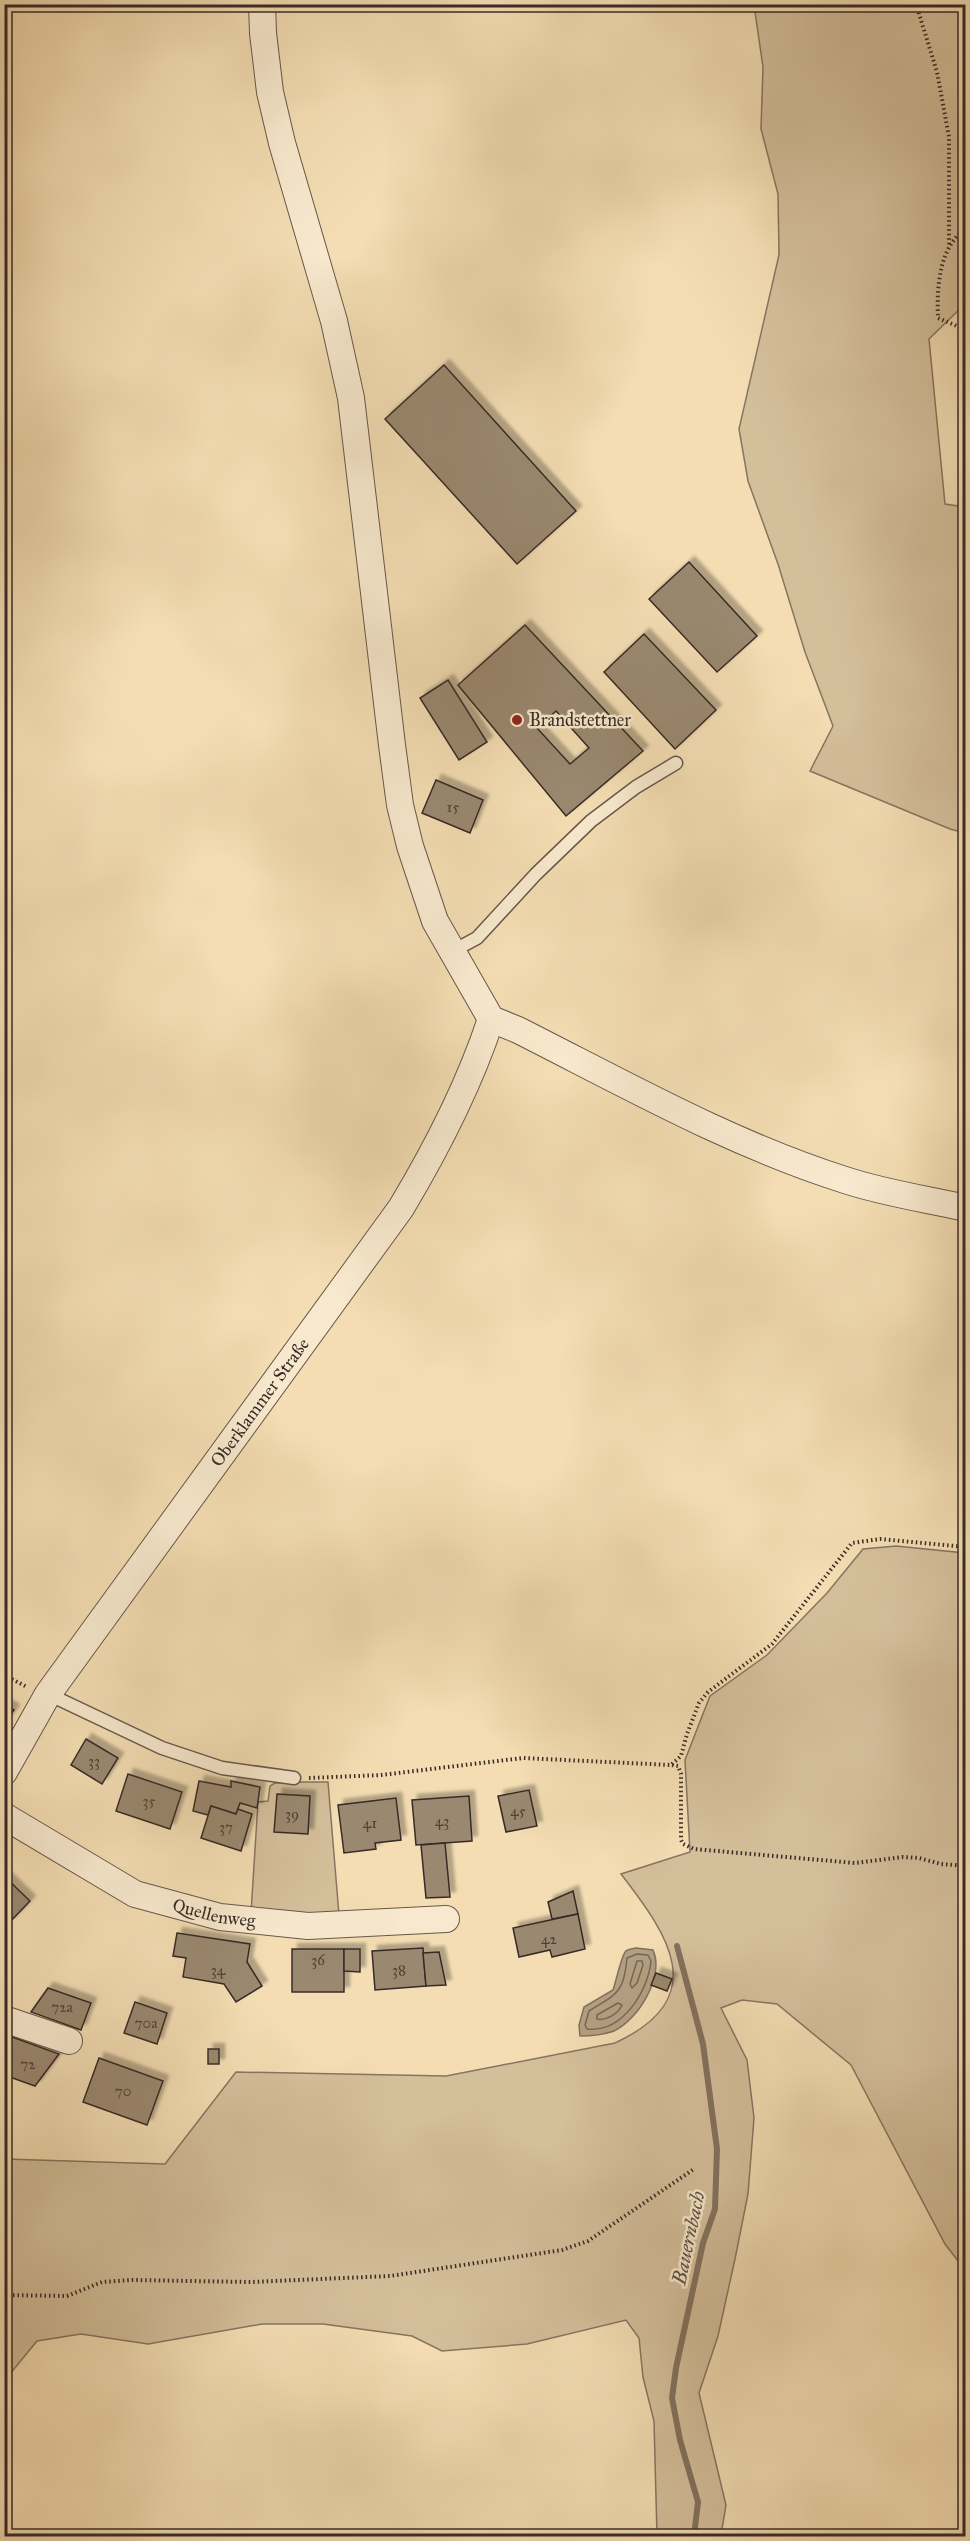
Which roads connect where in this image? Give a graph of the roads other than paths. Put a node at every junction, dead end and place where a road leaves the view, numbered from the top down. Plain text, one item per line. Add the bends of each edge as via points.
1 (262, 4) edge
2 (676, 763) dead end
3 (452, 952) junction
4 (491, 1019) junction
5 (966, 1208) edge
6 (48, 1694) junction
7 (4, 1772) edge
8 (294, 1778) road end
9 (4, 1816) edge
10 (446, 1919) dead end
11 (4, 2019) edge
12 (69, 2041) dead end

1 - 3 street via 270,92 334,321 351,398 400,806 422,885
2 - 3 lane via 591,821 477,938
3 - 4 street
4 - 5 street via 783,1159 847,1181
4 - 6 street, Oberklammer Straße via 434,1154 401,1208
6 - 7 street, Oberklammer Straße
6 - 8 lane via 162,1748 222,1768
9 - 10 street, Quellenweg via 135,1894 220,1917 308,1926
11 - 12 street

